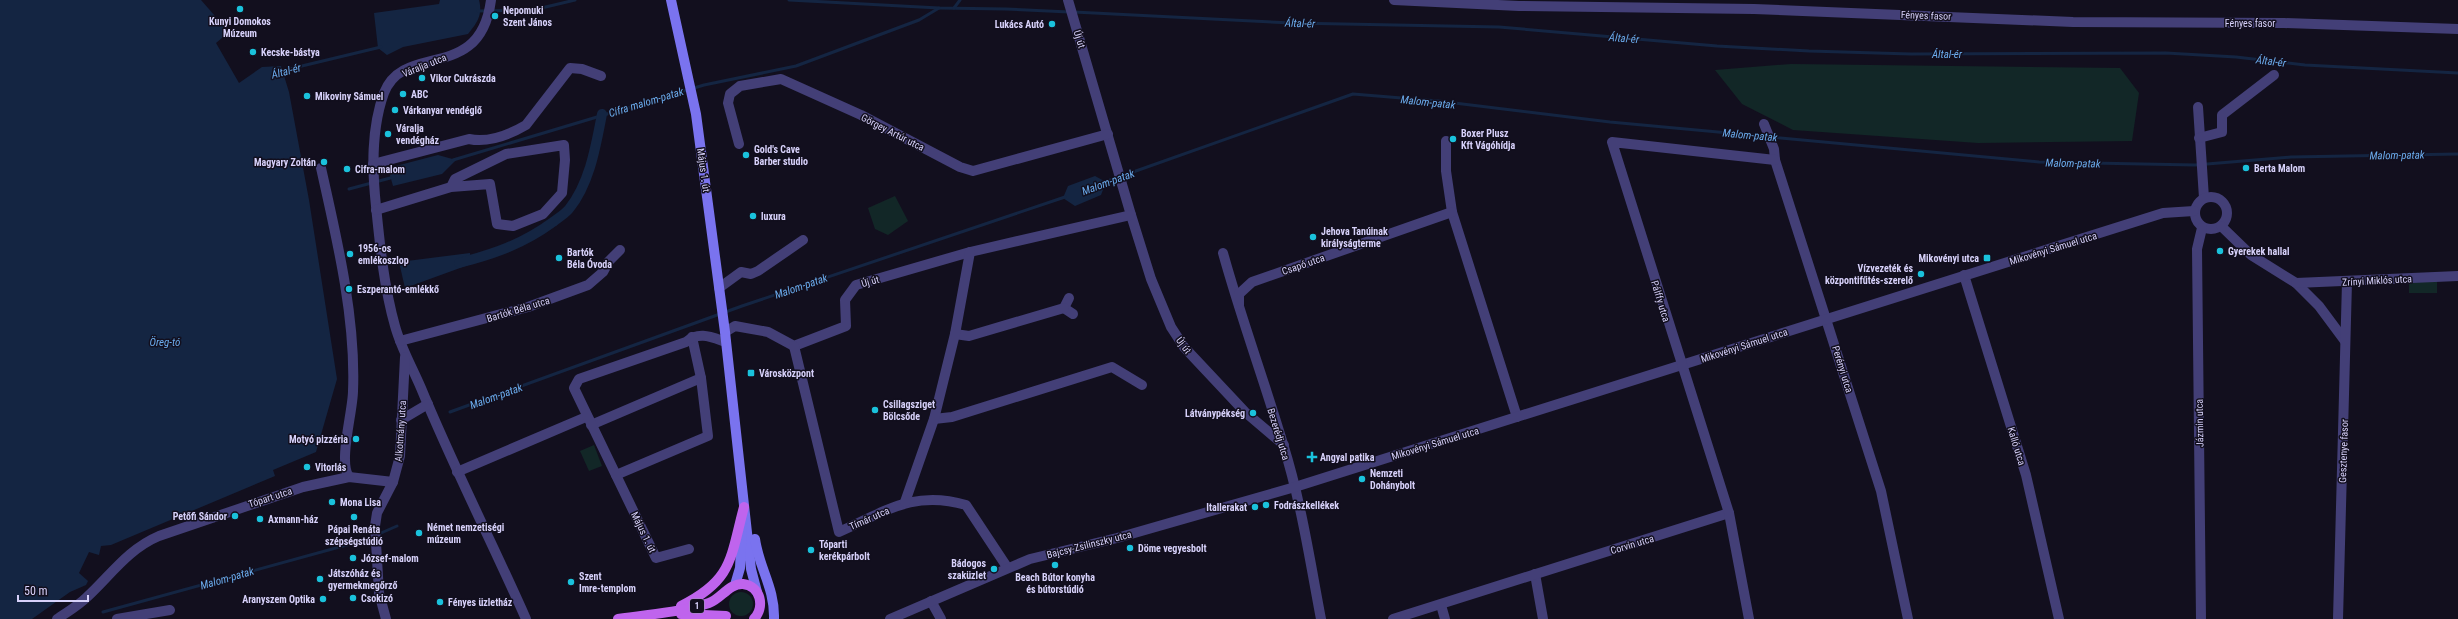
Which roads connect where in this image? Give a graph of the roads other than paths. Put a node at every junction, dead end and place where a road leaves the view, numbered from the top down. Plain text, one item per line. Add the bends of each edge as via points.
1 (491, 0) edge
2 (1068, 0) edge
3 (1394, 0) edge
4 (672, 3) edge
5 (2458, 29) edge
6 (2274, 75) dead end
7 (601, 76) dead end
8 (2198, 107) dead end
9 (1764, 124) dead end
10 (1108, 134) junction
11 (2199, 138) junction
12 (1446, 141) dead end
13 (739, 144) dead end
14 (1775, 160) junction
15 (321, 168) dead end
16 (374, 169) junction
17 (451, 187) junction
18 (2204, 198) junction
19 (376, 210) junction
20 (1452, 212) junction
21 (2194, 212) junction
22 (1131, 215) junction
23 (2222, 226) junction
24 (2202, 228) junction
25 (804, 240) dead end
26 (620, 250) dead end
27 (970, 252) junction
28 (1223, 253) dead end
29 (1964, 276) junction
30 (2458, 276) edge
31 (2347, 282) junction
32 (2296, 283) junction
33 (719, 288) junction
34 (1069, 298) dead end
35 (1064, 308) junction
36 (1238, 309) junction
37 (1073, 314) dead end
38 (1827, 318) junction
39 (954, 334) junction
40 (692, 337) junction
41 (725, 337) junction
42 (2345, 341) junction
43 (400, 342) junction
44 (794, 346) junction
45 (405, 356) junction
46 (1681, 365) junction
47 (702, 378) junction
48 (1142, 386) dead end
49 (428, 404) junction
50 (1518, 417) junction
51 (934, 419) junction
52 (401, 420) junction
53 (588, 421) junction
54 (1284, 445) junction
55 (458, 472) junction
56 (616, 475) junction
57 (349, 477) junction
58 (393, 482) junction
59 (1294, 487) junction
60 (905, 502) junction
61 (744, 507) junction
62 (1729, 513) junction
63 (689, 549) dead end
64 (1007, 567) junction
65 (1535, 574) junction
66 (735, 585) junction
67 (758, 592) junction
68 (725, 593) junction
69 (931, 602) junction
70 (1441, 605) junction
71 (170, 610) dead end
72 (665, 614) junction
73 (60, 618) edge
74 (728, 618) edge
75 (757, 618) edge
76 (117, 619) edge
77 (386, 619) edge
78 (526, 619) edge
79 (618, 619) edge
80 (685, 619) edge
81 (774, 619) edge
82 (890, 619) edge
83 (941, 619) edge
84 (1319, 619) edge
85 (1393, 619) edge
86 (1445, 619) edge
87 (1543, 619) edge
88 (1749, 619) edge
89 (1908, 619) edge
90 (2059, 619) edge
91 (2202, 619) edge
92 (2338, 619) edge

1 - 16 street, Váralja utca via 489,18 473,44 460,52 402,72 392,81 382,100 373,148
2 - 10 street, Új út
3 - 5 street, Fényes fasor via 1519,6 1754,9 2073,22 2284,23
4 - 33 main road, Május 1. út via 693,100
6 - 11 street via 2222,115 2222,132
7 - 16 street via 582,69 570,68 526,125 517,131 479,141 463,141
8 - 11 street
9 - 14 street, Perényi utca via 1774,149
10 - 13 street, Görgey Artúr utca via 972,171 861,115 782,79 740,86 730,94 728,103
10 - 22 street, Új út
11 - 18 street
12 - 20 street via 1446,170
14 - 38 street, Perényi utca
14 - 46 street, Pálffy utca via 1612,142
15 - 57 street via 346,299 352,352 352,404 344,464
16 - 19 street
17 - 17 street via 490,184 497,224 513,226 543,214 562,192 564,145 506,154 455,179
17 - 19 street
18 - 21 street via 2197,203
18 - 23 street via 2212,197 2225,205 2227,212
19 - 43 street via 381,256
20 - 36 street, Csapó utca via 1252,282 1239,294
20 - 50 street
21 - 24 street via 2195,220
21 - 29 street, Mikovényi Sámuel utca via 2163,213
22 - 27 street, Új út
22 - 54 street, Új út via 1151,279 1171,326 1184,347 1245,412
23 - 24 street via 2215,229
23 - 32 street via 2252,255
24 - 91 street, Jázmin utca via 2197,249
25 - 33 street via 758,272 741,272
26 - 43 street, Bartók Béla utca via 603,272 588,285 528,307
27 - 39 street
27 - 44 street, Új út via 856,285 845,300 846,326
28 - 36 street, Bezerédj utca
29 - 38 street, Mikovényi Sámuel utca
29 - 90 street, Kalló utca via 2026,475
30 - 31 street, Zrínyi Miklós utca
31 - 32 street, Zrínyi Miklós utca
31 - 42 street, Gesztenye fasor
32 - 42 street via 2319,306
33 - 41 main road, Május 1. út
34 - 35 street
35 - 37 street
35 - 39 street via 969,336
36 - 54 street, Bezerédj utca
38 - 46 street, Mikovényi Sámuel utca
38 - 89 street, Perényi utca via 1881,491
39 - 51 street
40 - 41 street, Május 1. út
40 - 47 street
40 - 53 street, Május 1. út via 686,342 579,379 574,388
41 - 44 street via 735,326 768,332
41 - 61 main road, Május 1. út
42 - 92 street, Gesztenye fasor
43 - 45 street
44 - 60 street, Tímár utca via 839,532
45 - 49 street
45 - 52 street, Alkotmány utca
46 - 50 street, Mikovényi Sámuel utca
46 - 62 street, Pálffy utca
47 - 53 street
47 - 56 street via 708,436
48 - 51 street via 1112,367 952,417
49 - 52 street
49 - 55 street
50 - 59 street, Mikovényi Sámuel utca
51 - 60 street
52 - 58 street, Alkotmány utca via 400,456
53 - 55 street
53 - 56 street, Május 1. út
54 - 59 street, Bezerédj utca
55 - 78 street
56 - 63 street, Május 1. út via 656,558
57 - 58 street, Tópart utca
57 - 73 street, Tópart utca via 283,492 149,540
58 - 77 street, Alkotmány utca via 377,513 379,593
59 - 64 street, Bajcsy-Zsilinszky utca
59 - 84 street, Bezerédj utca
60 - 64 street, Tímár utca via 944,499 966,505
61 - 66 main road, Május 1. út via 740,568
61 - 67 main road, Május 1. út via 751,569
61 - 72 main road via 730,562 720,578 704,594
61 - 81 main road via 754,533 759,560 772,589
62 - 65 street, Corvin utca
62 - 88 street, Pálffy utca
64 - 69 street, Bajcsy-Zsilinszky utca
65 - 70 street, Corvin utca
65 - 87 street
66 - 67 main road via 748,586
66 - 68 main road, 1
67 - 75 main road via 761,604
68 - 72 main road, 1 via 708,604
68 - 74 main road, 1 via 722,603
69 - 82 street, Bajcsy-Zsilinszky utca
69 - 83 street
70 - 85 street, Corvin utca
70 - 86 street
71 - 76 street
72 - 74 main road, 1
72 - 79 main road, 1
72 - 80 main road, 1

